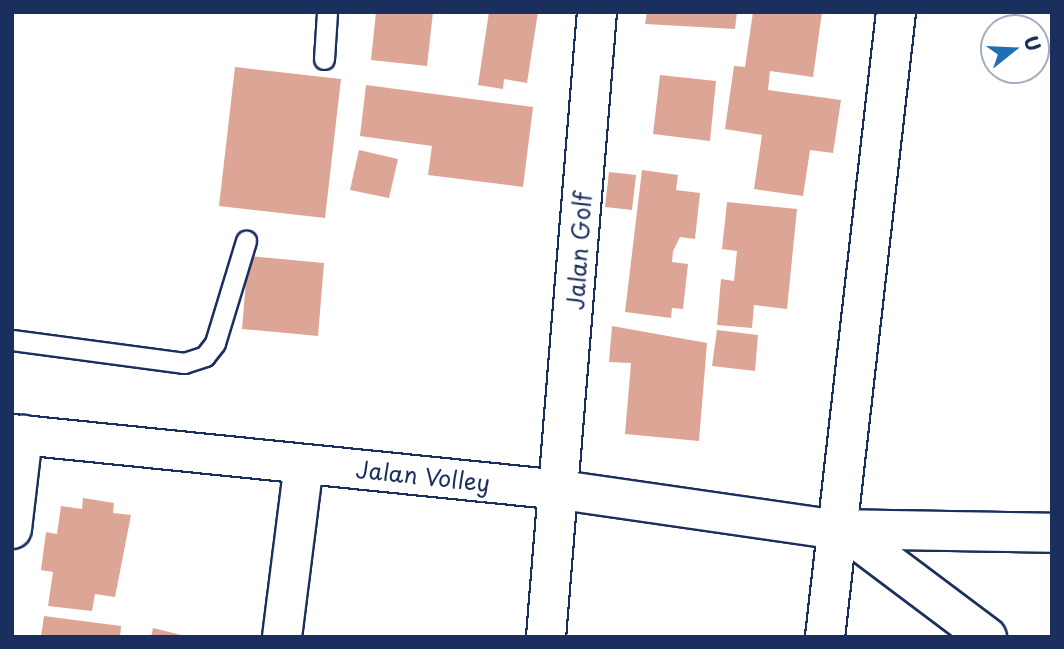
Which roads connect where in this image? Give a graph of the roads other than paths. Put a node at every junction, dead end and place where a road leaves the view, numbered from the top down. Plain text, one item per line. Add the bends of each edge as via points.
1 (327, 12) edge
2 (597, 12) edge
3 (896, 12) edge
4 (324, 59) dead end
5 (246, 241) dead end
6 (12, 341) edge
7 (18, 434) edge
8 (304, 464) junction
9 (561, 490) junction
10 (12, 529) edge
11 (838, 529) junction
12 (1052, 533) edge
13 (282, 637) edge
14 (546, 637) edge
15 (825, 637) edge
16 (987, 637) edge

1 - 4 lane
2 - 9 street, Jalan Golf
3 - 11 street
5 - 6 lane via 215,343 205,356 184,363
7 - 8 street, Jalan Volley
7 - 10 street
8 - 9 street, Jalan Volley
8 - 13 street
9 - 11 street, Jalan Volley
9 - 14 street, Jalan Golf
11 - 12 street, Jalan Volley
11 - 15 street
11 - 16 street

